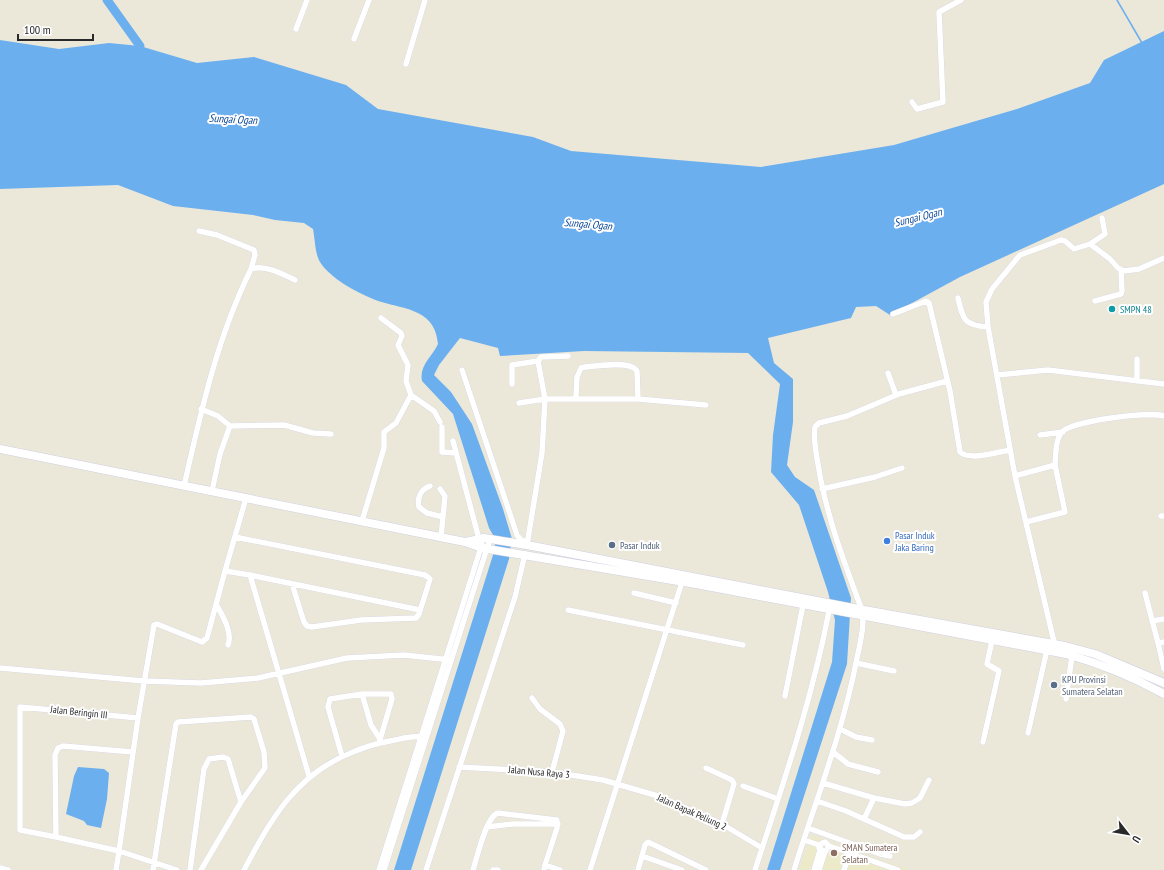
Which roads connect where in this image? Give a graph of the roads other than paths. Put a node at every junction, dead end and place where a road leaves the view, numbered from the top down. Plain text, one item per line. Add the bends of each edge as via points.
1 (307, 0) edge
2 (370, 0) edge
3 (425, 0) edge
4 (961, 0) edge
5 (296, 29) dead end
6 (354, 39) dead end
7 (406, 64) dead end
8 (912, 102) dead end
9 (1102, 218) dead end
10 (199, 231) dead end
11 (1090, 244) junction
12 (1164, 258) edge
13 (251, 269) junction
14 (1121, 270) junction
15 (295, 280) dead end
16 (958, 298) dead end
17 (1095, 301) dead end
18 (893, 314) dead end
19 (381, 318) dead end
20 (988, 327) junction
21 (568, 356) dead end
22 (1137, 359) dead end
23 (538, 361) junction
24 (462, 370) dead end
25 (888, 373) dead end
26 (997, 375) junction
27 (947, 380) junction
28 (1137, 381) junction
29 (512, 384) dead end
30 (1164, 384) edge
31 (411, 395) junction
32 (896, 395) junction
33 (576, 397) junction
34 (544, 399) junction
35 (638, 399) junction
36 (519, 403) dead end
37 (706, 405) dead end
38 (201, 409) junction
39 (1164, 416) edge
40 (230, 426) junction
41 (1063, 432) junction
42 (331, 434) dead end
43 (1040, 435) dead end
44 (453, 441) dead end
45 (0, 449) edge
46 (1010, 450) junction
47 (456, 453) junction
48 (1055, 465) junction
49 (902, 468) dead end
50 (1015, 476) junction
51 (184, 486) junction
52 (430, 486) dead end
53 (440, 489) dead end
54 (822, 489) junction
55 (212, 491) junction
56 (246, 498) junction
57 (443, 517) junction
58 (362, 521) junction
59 (1026, 522) junction
60 (235, 537) junction
61 (441, 537) junction
62 (487, 539) junction
63 (465, 542) junction
64 (527, 544) junction
65 (487, 548) junction
66 (525, 554) junction
67 (225, 571) junction
68 (250, 575) junction
69 (683, 578) junction
70 (292, 584) junction
71 (634, 593) dead end
72 (1145, 593) dead end
73 (676, 603) junction
74 (216, 604) junction
75 (803, 606) junction
76 (830, 608) junction
77 (420, 610) junction
78 (568, 610) dead end
79 (862, 613) junction
80 (1164, 619) edge
81 (1152, 621) junction
82 (668, 629) junction
83 (992, 640) junction
84 (1161, 642) edge
85 (228, 645) dead end
86 (743, 645) dead end
87 (1055, 648) junction
88 (1047, 650) junction
89 (1072, 656) junction
90 (448, 659) junction
91 (856, 663) junction
92 (0, 668) edge
93 (1164, 669) edge
94 (894, 671) dead end
95 (279, 673) junction
96 (144, 681) junction
97 (1164, 683) edge
98 (362, 694) junction
99 (1164, 694) edge
100 (785, 696) dead end
101 (532, 698) dead end
102 (1066, 699) dead end
103 (138, 718) junction
104 (840, 729) junction
105 (1028, 733) dead end
106 (424, 737) junction
107 (872, 740) dead end
108 (379, 741) junction
109 (983, 742) dead end
110 (133, 752) junction
111 (833, 752) junction
112 (342, 756) junction
113 (459, 767) junction
114 (706, 768) dead end
115 (552, 772) junction
116 (878, 772) dead end
117 (309, 776) junction
118 (929, 780) dead end
119 (823, 783) junction
120 (617, 785) junction
121 (743, 786) dead end
122 (778, 798) junction
123 (874, 798) junction
124 (817, 801) junction
125 (241, 802) junction
126 (864, 819) junction
127 (558, 824) junction
128 (722, 824) junction
129 (487, 827) junction
130 (808, 828) junction
131 (920, 832) dead end
132 (56, 837) junction
133 (804, 840) junction
134 (762, 848) junction
135 (822, 849) junction
136 (119, 851) junction
137 (850, 853) junction
138 (642, 856) junction
139 (890, 856) dead end
140 (154, 863) junction
141 (0, 868) edge
142 (544, 868) edge
143 (891, 868) edge
144 (8, 870) edge
145 (116, 870) edge
146 (153, 870) edge
147 (177, 870) edge
148 (190, 870) edge
149 (201, 870) edge
150 (244, 870) edge
151 (379, 870) edge
152 (384, 870) edge
153 (426, 870) edge
154 (473, 870) edge
155 (493, 870) edge
156 (498, 870) edge
157 (560, 870) edge
158 (590, 870) edge
159 (638, 870) edge
160 (682, 870) edge
161 (706, 870) edge
162 (755, 870) edge
163 (794, 870) edge
164 (814, 870) edge
165 (819, 870) edge
166 (844, 870) edge
167 (898, 870) edge

1 - 5 street
2 - 6 street
3 - 7 street
4 - 8 street via 939,12 943,102 917,109
9 - 11 street via 1105,234
10 - 13 street via 217,235 254,250 255,259
11 - 14 street
11 - 20 street via 1074,249 1061,240 1020,255 989,295 986,302
12 - 14 street via 1138,269
13 - 15 street via 267,269
13 - 38 street via 234,303
14 - 17 street via 1121,294
16 - 20 street via 964,320 973,325
18 - 27 street via 916,304 926,301 929,303
19 - 31 street via 401,333 398,345 408,367 406,381
20 - 26 street
21 - 23 street via 542,357
22 - 28 street
23 - 29 street via 512,365
23 - 34 street
24 - 64 street via 517,536
25 - 32 street
26 - 28 street via 1048,370
26 - 46 street
27 - 32 street
27 - 46 street via 960,452 972,456
28 - 30 street
31 - 47 street via 434,411 441,424 442,452
31 - 58 street via 396,424 386,428 384,432 384,448
32 - 54 street via 860,411 817,425 815,434
33 - 34 street
33 - 35 street
33 - 35 street via 577,377 581,368 626,364 638,371
34 - 36 street
34 - 64 street via 542,453
35 - 37 street
38 - 40 street via 218,416
38 - 51 street
39 - 41 street via 1123,416
40 - 42 street via 284,425
40 - 55 street via 220,454
41 - 43 street
41 - 48 street via 1057,446
44 - 47 street
45 - 51 street
46 - 50 street
47 - 62 street
48 - 50 street
48 - 59 street via 1065,512
49 - 54 street via 876,477
50 - 59 street
51 - 55 street
52 - 57 street via 421,492 419,507 427,513
53 - 57 street via 446,496
54 - 79 street via 839,549
55 - 56 street
56 - 58 street
56 - 60 street
57 - 61 street
58 - 61 street
59 - 87 street
60 - 67 street
60 - 77 street via 425,575 430,581
61 - 63 street
62 - 63 street
62 - 64 street
62 - 65 street
63 - 65 street
64 - 69 street
65 - 66 street
65 - 90 street
66 - 69 street
66 - 113 street via 515,597
67 - 68 street
67 - 74 street
68 - 70 street
68 - 95 street
69 - 73 street
69 - 75 street
69 - 76 street
70 - 77 street
70 - 77 street via 304,622 310,627 361,620 414,619
71 - 73 street
72 - 81 street
73 - 82 street
74 - 85 street via 228,631
74 - 96 street via 207,638 202,642 155,624
75 - 76 street
75 - 100 street
76 - 79 street
76 - 122 street via 803,722
78 - 82 street
79 - 83 street
79 - 87 street
79 - 91 street
80 - 81 street
81 - 84 street
82 - 86 street
82 - 120 street
83 - 88 street
83 - 109 street via 987,664 1000,671
84 - 93 street
87 - 88 street
87 - 89 street
87 - 97 street via 1095,654
88 - 105 street
89 - 99 street via 1115,669
89 - 102 street
90 - 95 street via 404,655 347,658
90 - 106 street
91 - 94 street
91 - 104 street
92 - 96 street
95 - 96 street via 217,683
95 - 117 street
96 - 103 street
98 - 108 street via 371,725
98 - 108 street via 389,693 392,696
98 - 112 street via 332,698 328,702
101 - 115 street via 540,709 560,724 563,730
103 - 110 street
103 - 132 street, Jalan Beringin III via 20,707 20,830
104 - 107 street via 856,737
104 - 111 street
106 - 108 street
106 - 151 street
106 - 152 street
108 - 112 street
110 - 132 street via 63,746 58,748 55,755
110 - 136 street
111 - 116 street via 848,764
111 - 119 street
112 - 117 street
113 - 115 street, Jalan Nusa Raya 3
113 - 153 street
114 - 128 street via 732,780 734,784
115 - 120 street, Jalan Nusa Raya 3 via 603,780
117 - 150 street via 276,815
118 - 123 street via 920,798 912,803
119 - 123 street
119 - 124 street
120 - 128 street, Jalan Bapak Peliung 2 via 658,796
120 - 158 street
121 - 122 street
122 - 134 street
123 - 126 street
124 - 126 street
124 - 130 street
125 - 140 street via 265,768 264,752 254,720 248,716 178,722 174,729
125 - 148 street via 228,759 223,756 209,759 203,774
125 - 149 street
126 - 131 street via 904,837 914,837
127 - 129 street
127 - 129 street via 554,818 498,813 492,816
127 - 142 street
128 - 134 street, Jalan Bapak Peliung 2
129 - 154 street
130 - 133 street
130 - 139 street
132 - 136 street
133 - 135 street
133 - 163 street
134 - 162 street
135 - 137 street via 829,846
135 - 164 street
135 - 165 street
136 - 140 street
136 - 145 street
137 - 143 street
137 - 166 street
138 - 159 street
138 - 160 street
138 - 161 street via 645,845 650,842
140 - 146 street
140 - 147 street
141 - 144 street
142 - 157 street
143 - 167 street
155 - 156 street

